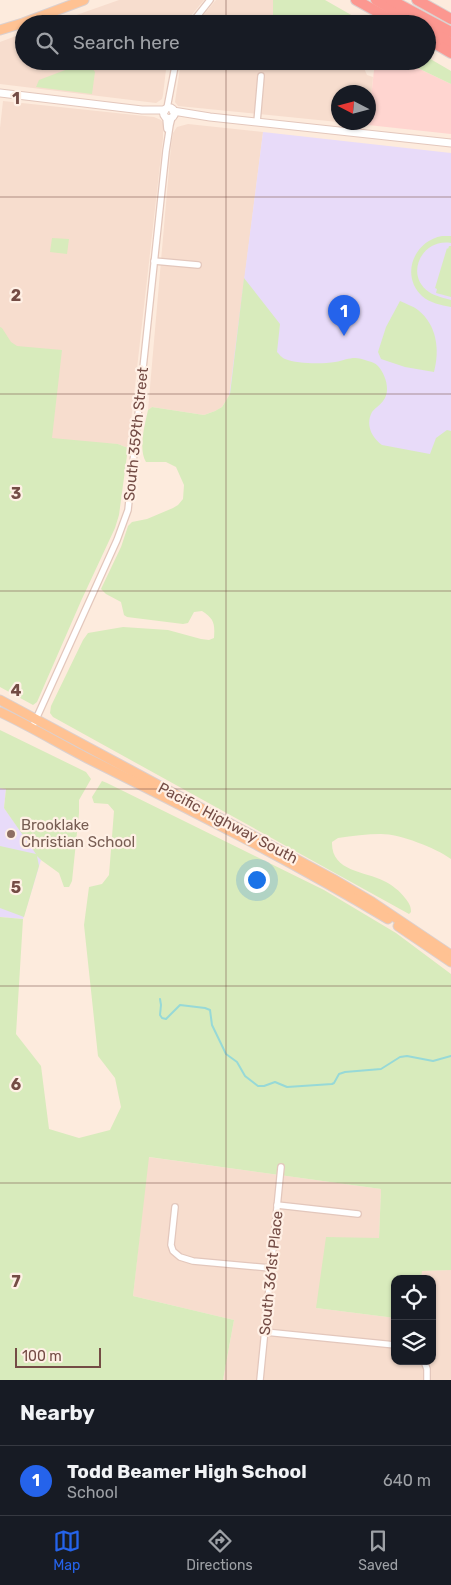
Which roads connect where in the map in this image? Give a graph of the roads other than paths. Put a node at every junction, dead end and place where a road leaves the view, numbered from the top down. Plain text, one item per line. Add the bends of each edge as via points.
1 (84, 0) edge
2 (210, 0) edge
3 (356, 0) edge
4 (376, 0) edge
5 (391, 0) edge
6 (417, 0) edge
7 (44, 15) edge
8 (198, 15) edge
9 (383, 15) edge
10 (402, 15) edge
11 (419, 15) edge
12 (451, 19) edge
13 (436, 24) edge
14 (15, 25) edge
15 (0, 30) edge
16 (451, 32) edge
17 (436, 35) edge
18 (451, 43) edge
19 (436, 44) edge
20 (451, 52) edge
21 (174, 70) edge
22 (261, 76) dead end
23 (0, 93) edge
24 (169, 113) junction
25 (257, 122) junction
26 (451, 144) edge
27 (154, 261) junction
28 (198, 265) dead end
29 (0, 700) edge
30 (0, 712) edge
31 (34, 724) junction
32 (451, 955) edge
33 (451, 962) edge
34 (281, 1167) dead end
35 (277, 1205) junction
36 (175, 1207) dead end
37 (358, 1214) dead end
38 (270, 1268) junction
39 (265, 1332) junction
40 (391, 1345) edge
41 (426, 1365) edge
42 (260, 1380) edge
43 (427, 1380) edge

1 - 7 main road
2 - 8 street
3 - 9 highway
4 - 10 highway
5 - 11 highway
6 - 12 highway
13 - 16 highway
14 - 15 main road
17 - 18 highway
19 - 20 highway
21 - 24 street, South 359th Street
22 - 25 street
23 - 24 street
24 - 25 street
24 - 27 street, South 359th Street
25 - 26 street
27 - 28 street
27 - 31 street, South 359th Street via 128,510
29 - 31 main road, Pacific Highway South
30 - 31 main road, Pacific Highway South
31 - 32 main road, Pacific Highway South via 333,879
31 - 33 main road, Pacific Highway South via 48,738 305,870 388,919
34 - 35 street, South 361st Place
35 - 37 street
35 - 38 street, South 361st Place
36 - 38 street via 171,1245 180,1257
38 - 39 street, South 361st Place
39 - 40 street
39 - 42 street, South 361st Place
41 - 43 street

